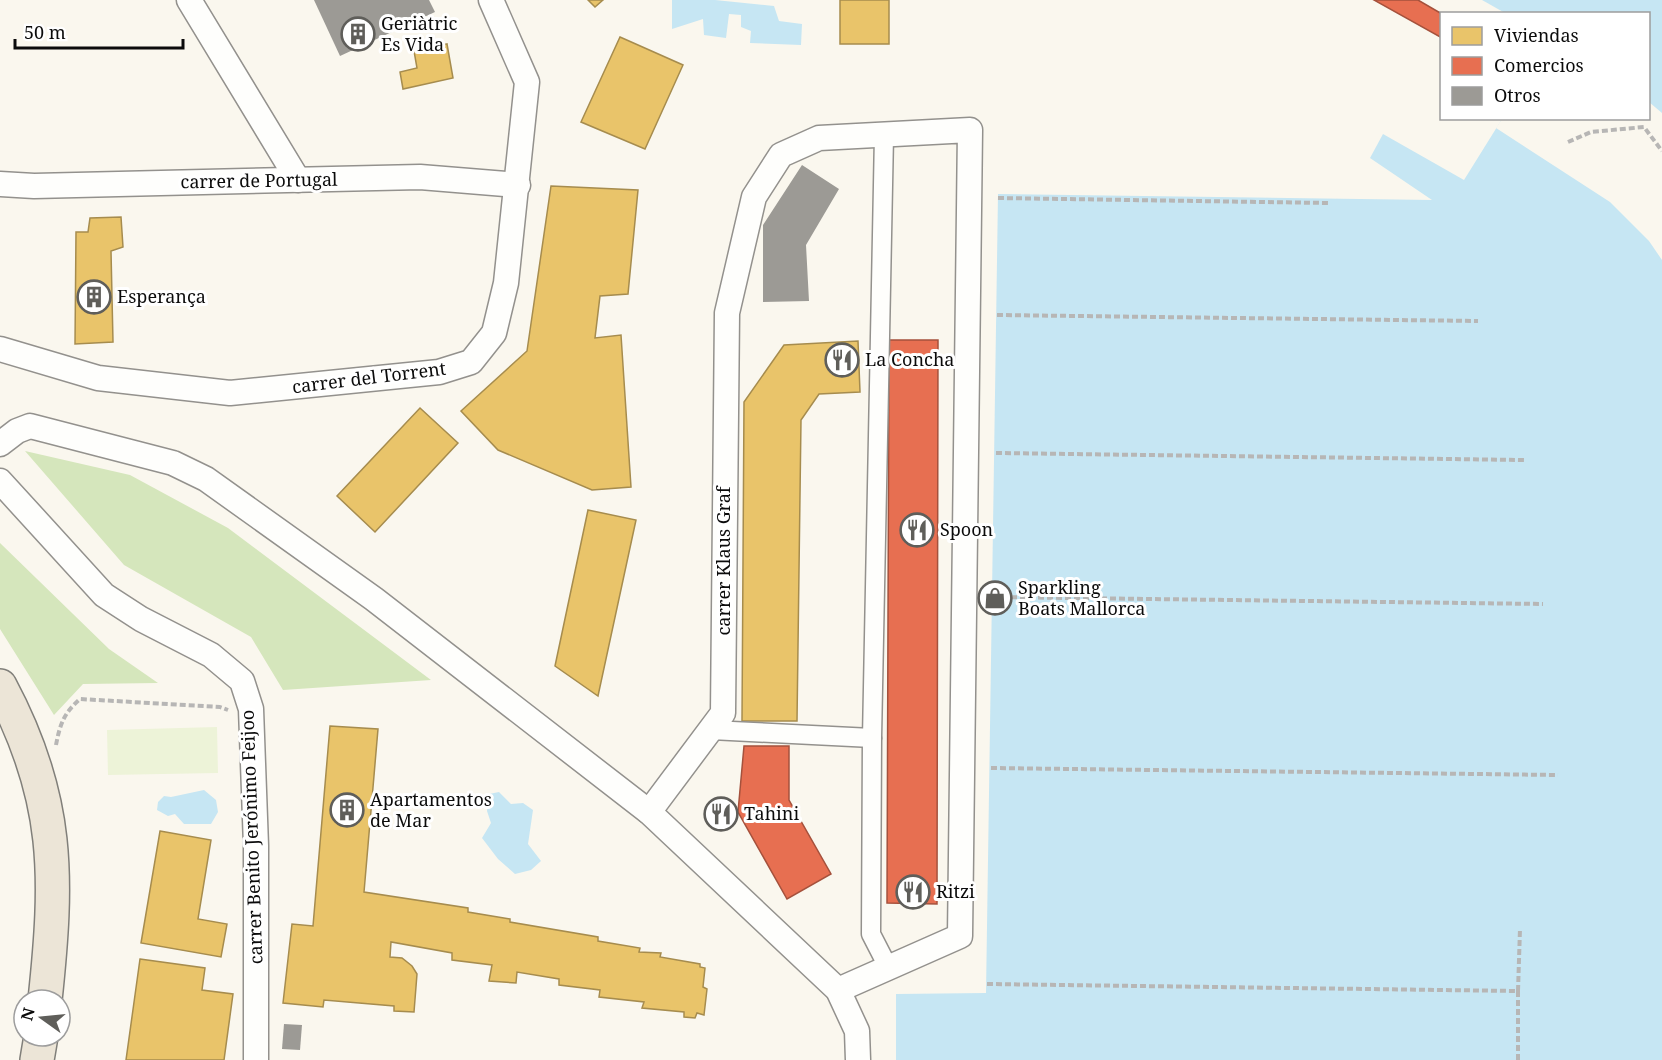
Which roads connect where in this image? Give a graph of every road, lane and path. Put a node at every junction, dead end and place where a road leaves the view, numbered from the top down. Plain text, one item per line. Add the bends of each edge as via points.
1 (189, 0) edge
2 (491, 0) edge
3 (884, 135) junction
4 (1568, 142) dead end
5 (1662, 151) edge
6 (298, 180) junction
7 (0, 184) edge
8 (518, 185) junction
9 (998, 198) dead end
10 (1328, 203) dead end
11 (997, 315) dead end
12 (1478, 321) dead end
13 (0, 349) edge
14 (0, 419) edge
15 (30, 426) junction
16 (0, 444) edge
17 (996, 453) dead end
18 (1524, 460) dead end
19 (0, 481) edge
20 (993, 597) dead end
21 (1543, 604) dead end
22 (0, 686) edge
23 (250, 710) junction
24 (711, 730) junction
25 (872, 738) junction
26 (54, 757) dead end
27 (991, 768) dead end
28 (1558, 776) dead end
29 (649, 812) junction
30 (1520, 929) dead end
31 (889, 969) junction
32 (987, 984) dead end
33 (46, 988) edge
34 (838, 990) junction
35 (1518, 991) junction
36 (256, 1060) edge
37 (858, 1060) edge
38 (1518, 1060) edge

1 - 6 street
2 - 8 street, carrer del Torrent via 527,82
3 - 24 street, carrer Klaus Graf via 819,138 781,155 754,197 727,314 723,713
3 - 25 street
3 - 31 street, carrer Klaus Graf via 970,130 960,936
4 - 5 path via 1592,132 1644,127
6 - 7 street, carrer de Portugal
6 - 8 street, carrer de Portugal via 420,177
8 - 13 street, carrer del Torrent via 506,283 494,333 471,362 439,372 231,393 98,378
9 - 10 path
11 - 12 path
14 - 15 street
15 - 16 street
15 - 29 street via 173,463 206,479 374,599
17 - 18 path
19 - 23 street, carrer Benito Jerónimo Feijoo via 104,595 141,620 211,655 242,681
20 - 21 path
22 - 33 main road via 24,734 48,814 52,931
23 - 26 path via 235,713 220,707 80,699 60,723
23 - 36 street, carrer Benito Jerónimo Feijoo via 256,846
24 - 25 street
24 - 29 street, carrer Klaus Graf
25 - 31 street via 871,934
27 - 28 path
29 - 34 street
30 - 35 path
31 - 34 street
32 - 35 path
34 - 37 street via 857,1031
35 - 38 path

